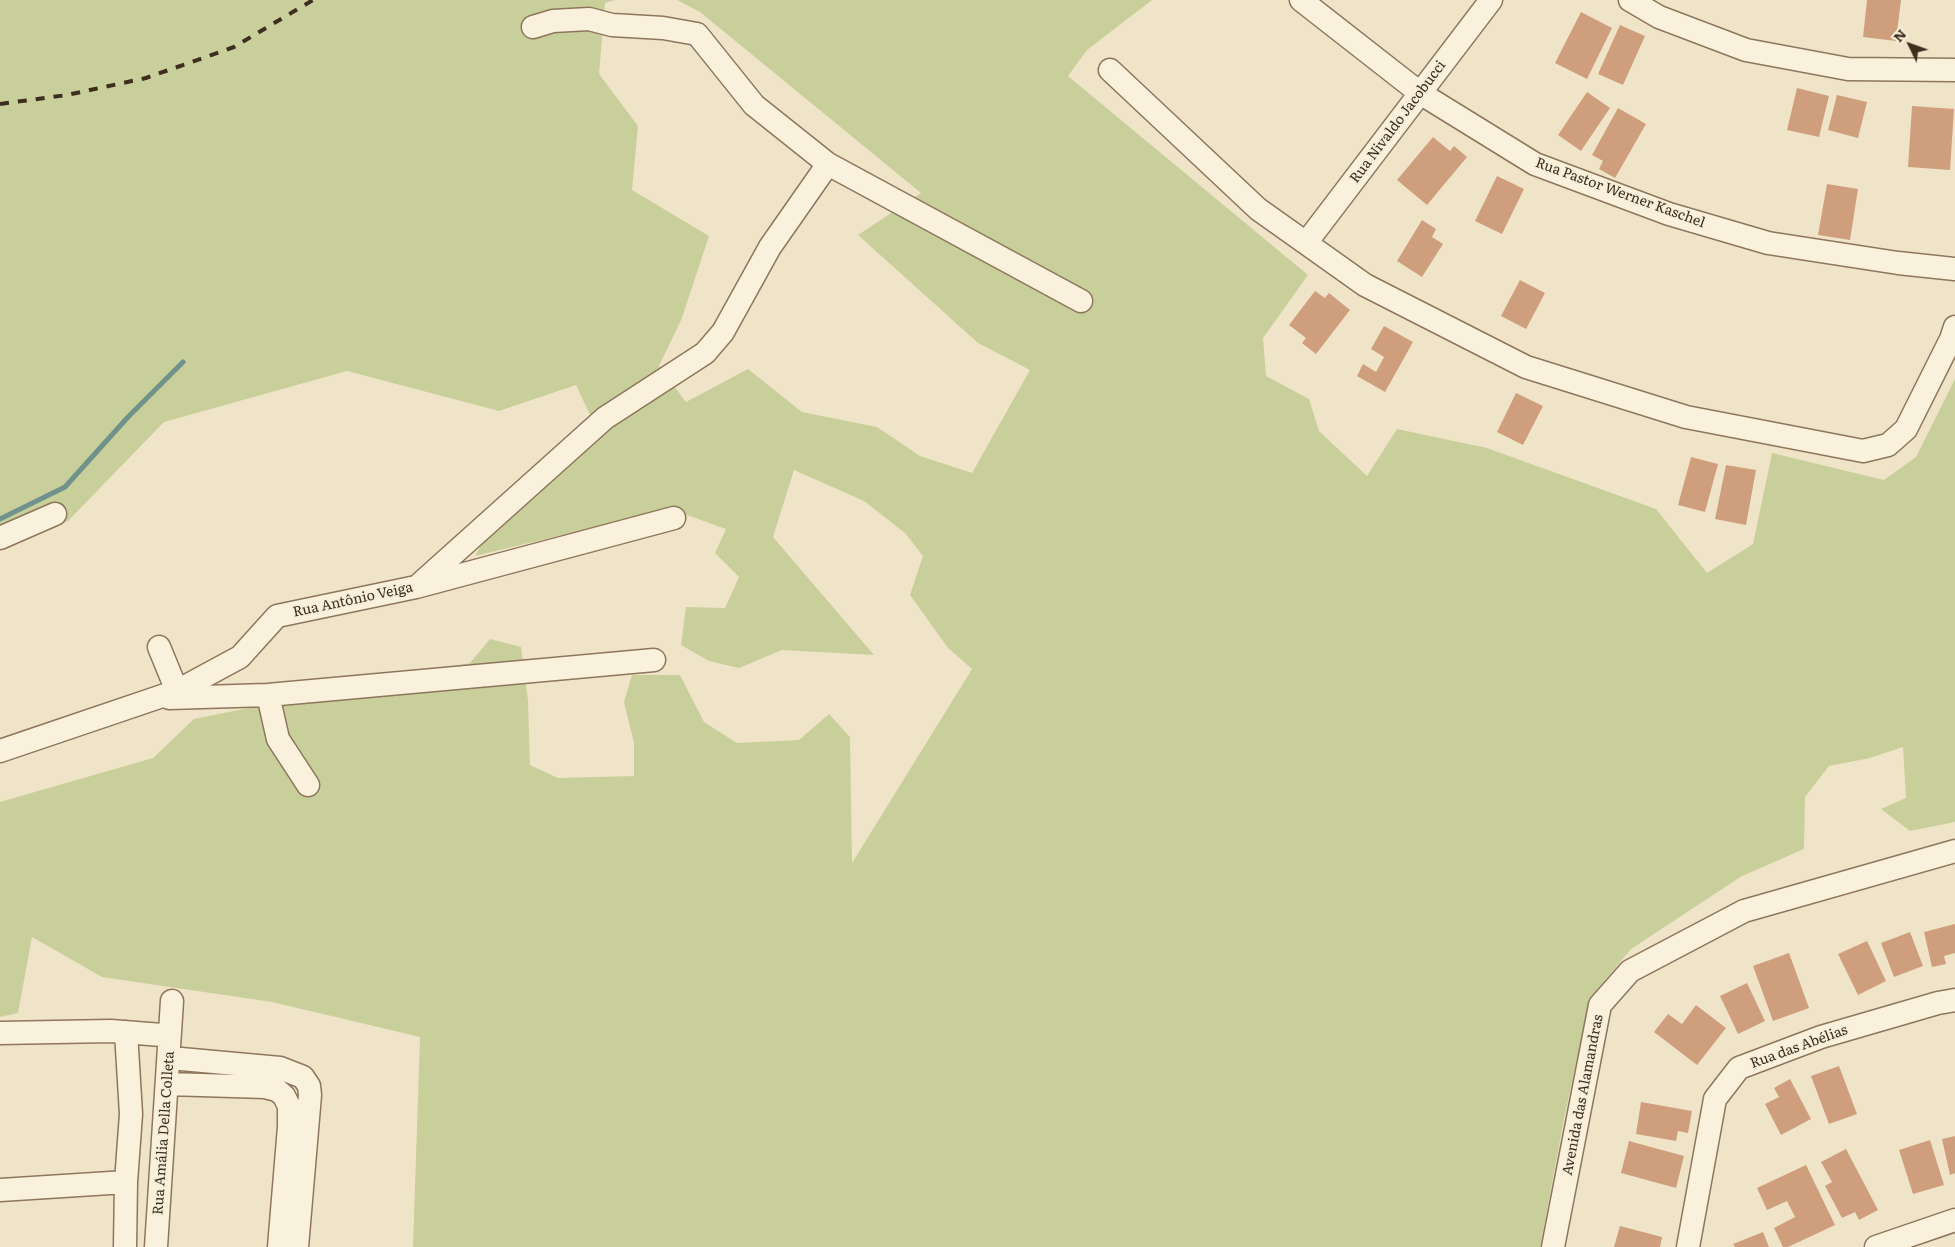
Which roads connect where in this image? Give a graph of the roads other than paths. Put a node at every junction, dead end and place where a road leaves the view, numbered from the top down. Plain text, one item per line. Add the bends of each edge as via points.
1 (1301, 0) edge
2 (1491, 0) edge
3 (1630, 0) edge
4 (533, 27) dead end
5 (1110, 70) dead end
6 (1955, 70) edge
7 (1420, 93) junction
8 (828, 164) junction
9 (1306, 243) junction
10 (1955, 269) edge
11 (1082, 301) dead end
12 (1955, 327) edge
13 (55, 514) dead end
14 (674, 518) dead end
15 (0, 538) edge
16 (416, 587) junction
17 (159, 647) dead end
18 (654, 660) dead end
19 (177, 691) junction
20 (268, 695) junction
21 (155, 698) junction
22 (0, 751) edge
23 (308, 785) dead end
24 (1955, 851) edge
25 (1955, 1000) edge
26 (172, 1001) dead end
27 (126, 1032) junction
28 (0, 1033) edge
29 (170, 1049) junction
30 (168, 1084) junction
31 (126, 1182) junction
32 (0, 1190) edge
33 (1955, 1220) edge
34 (125, 1247) edge
35 (156, 1247) edge
36 (279, 1247) edge
37 (297, 1247) edge
38 (1553, 1247) edge
39 (1688, 1247) edge
40 (1876, 1247) edge

1 - 7 street, Rua Pastor Werner Kaschel
2 - 7 street, Rua Nivaldo Jacobucci
3 - 6 street via 1659,17 1746,50 1848,69
4 - 8 street via 553,21 589,19 612,25 697,34 754,105
5 - 9 street via 1258,210
7 - 9 street, Rua Nivaldo Jacobucci
7 - 10 street, Rua Pastor Werner Kaschel via 1535,164 1669,214 1768,244
8 - 11 street
8 - 16 street via 770,247 723,332 705,354 605,418
9 - 12 street via 1365,285 1526,366 1686,417 1863,451 1888,445 1906,429
13 - 15 street
14 - 16 street, Rua Antônio Veiga
16 - 19 street, Rua Antônio Veiga via 277,616 240,657
17 - 19 street
18 - 20 street
19 - 21 street, Rua Antônio Veiga
20 - 21 street
20 - 23 street via 278,739
21 - 22 street, Rua Antônio Veiga
24 - 38 street, Avenida das Alamandras via 1744,911 1630,971 1600,1006
25 - 39 street, Rua das Abélias via 1821,1037 1739,1068 1715,1100
26 - 29 street
27 - 28 street, Rua Amália Della Colleta
27 - 29 street, Rua Amália Della Colleta via 162,1035
27 - 31 street via 131,1114
29 - 30 street, Rua Amália Della Colleta
29 - 37 street via 280,1068 304,1077 310,1095
30 - 35 street, Rua Amália Della Colleta
30 - 36 street via 264,1087 277,1090 284,1096 289,1106 289,1126
31 - 32 street
31 - 34 street
33 - 40 street

